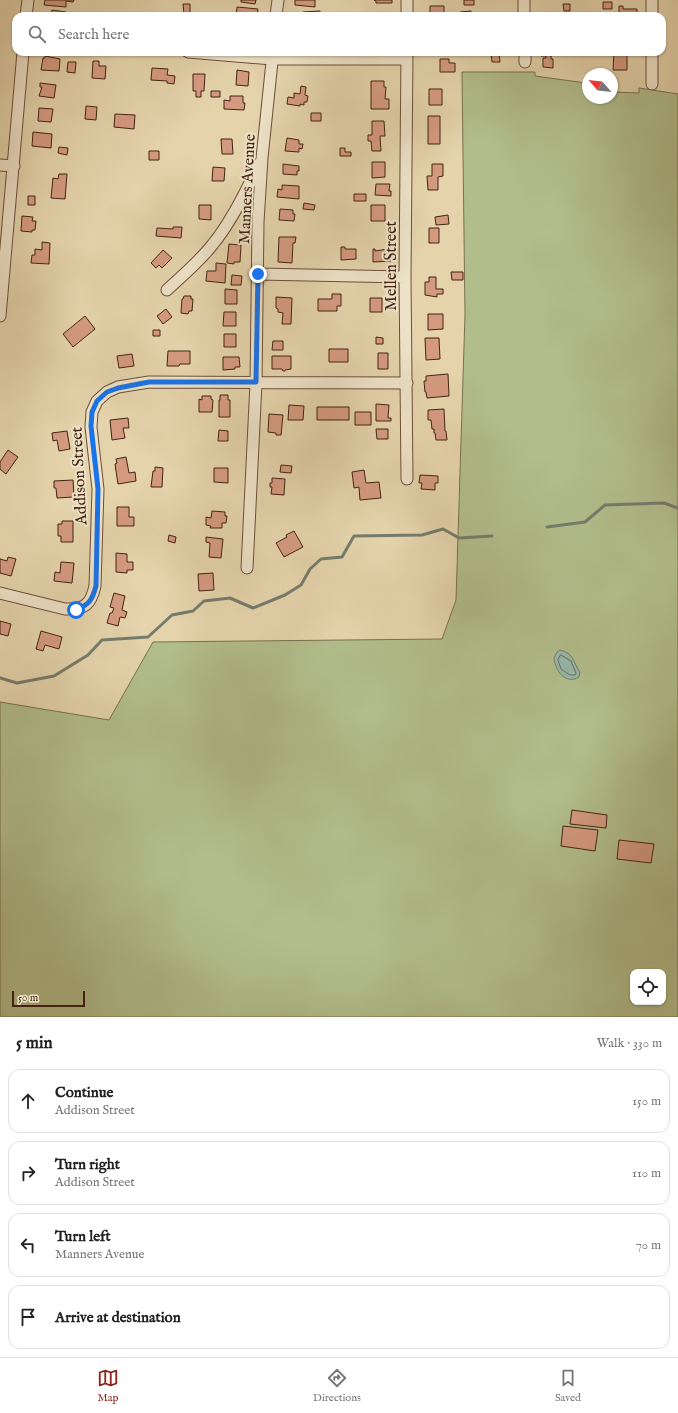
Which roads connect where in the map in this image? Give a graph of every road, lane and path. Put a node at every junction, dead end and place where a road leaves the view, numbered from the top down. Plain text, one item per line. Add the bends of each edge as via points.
1 (28, 0) edge
2 (278, 0) edge
3 (407, 0) edge
4 (524, 0) edge
5 (652, 0) edge
6 (26, 12) edge
7 (276, 12) edge
8 (407, 12) edge
9 (524, 12) edge
10 (652, 12) edge
11 (23, 56) edge
12 (273, 56) edge
13 (407, 56) edge
14 (652, 56) edge
15 (652, 84) dead end
16 (262, 158) junction
17 (0, 165) edge
18 (14, 166) junction
19 (258, 274) junction
20 (405, 277) junction
21 (2, 282) edge
22 (167, 290) dead end
23 (0, 316) edge
24 (256, 382) junction
25 (407, 383) junction
26 (407, 479) dead end
27 (247, 568) dead end
28 (0, 593) edge

1 - 6 street
2 - 7 street
3 - 8 street
4 - 9 street
5 - 10 street
11 - 18 street
12 - 16 street, Manners Avenue
13 - 20 street, Mellen Street
14 - 15 street
16 - 19 street, Manners Avenue
16 - 22 street via 214,244
17 - 18 street
18 - 21 street
19 - 20 street
19 - 24 street, Manners Avenue
20 - 25 street, Mellen Street
21 - 23 street
24 - 25 street, Addison Street
24 - 27 street, Manners Avenue
24 - 28 street, Addison Street via 149,382 107,392 97,401 92,412 91,426 98,489 96,586 92,597 87,605 76,610
25 - 26 street, Mellen Street

